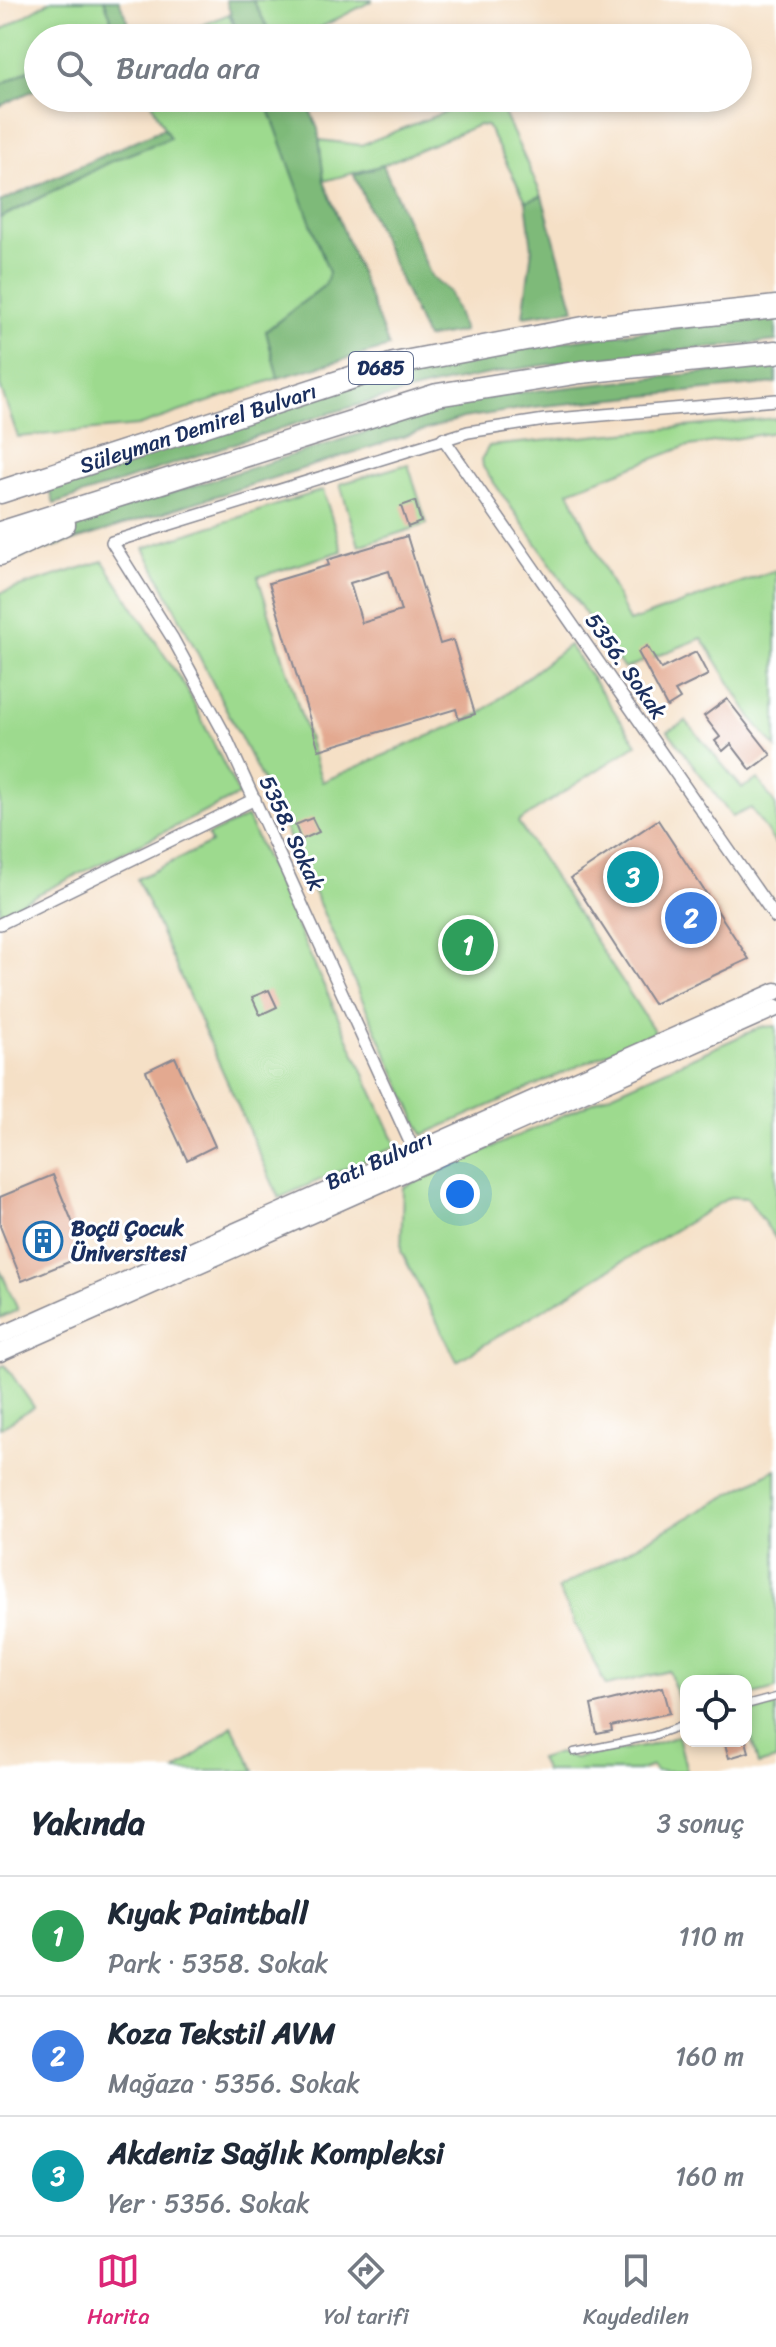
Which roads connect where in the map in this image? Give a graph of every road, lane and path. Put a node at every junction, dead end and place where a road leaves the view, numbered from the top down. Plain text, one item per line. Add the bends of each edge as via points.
1 (776, 307) edge
2 (776, 352) edge
3 (776, 400) edge
4 (443, 438) junction
5 (152, 483) junction
6 (0, 492) edge
7 (0, 533) edge
8 (0, 554) edge
9 (255, 799) junction
10 (776, 918) edge
11 (0, 924) edge
12 (776, 991) edge
13 (776, 1008) edge
14 (414, 1151) junction
15 (0, 1336) edge
16 (0, 1353) edge
17 (776, 1697) edge
18 (752, 1703) edge
19 (680, 1726) edge
20 (574, 1752) dead end

1 - 6 highway, Süleyman Demirel Bulvarı / D685 via 589,327 394,364
2 - 5 highway, Süleyman Demirel Bulvarı / D685 via 479,386 391,407
3 - 4 street via 545,420
4 - 9 street, 5358. Sokak via 112,542 200,686
4 - 10 street, 5356. Sokak
5 - 7 highway, Süleyman Demirel Bulvarı / D685
5 - 8 highway
9 - 11 street
9 - 14 street, 5358. Sokak
12 - 14 street, Batı Bulvarı
13 - 16 street, Batı Bulvarı
14 - 15 street, Batı Bulvarı
17 - 18 lane
19 - 20 lane

